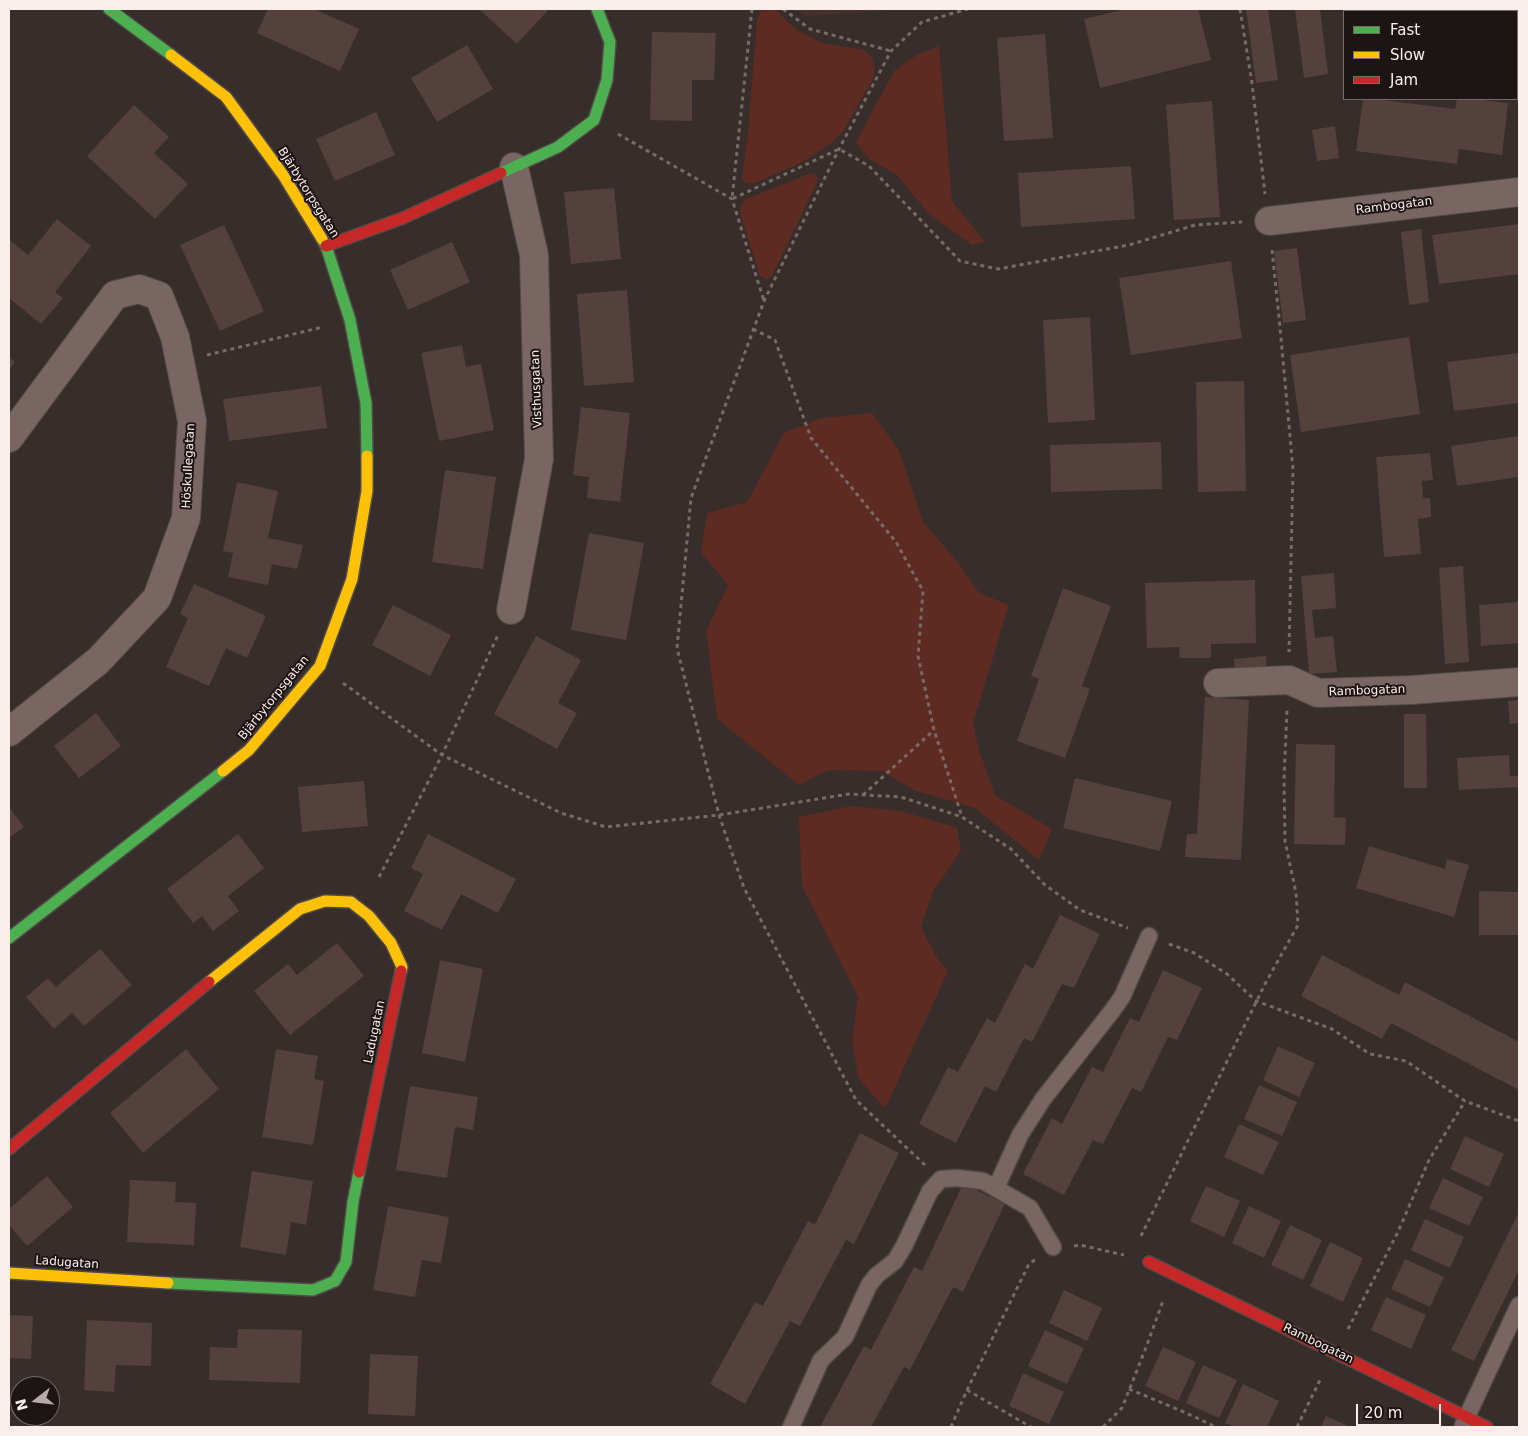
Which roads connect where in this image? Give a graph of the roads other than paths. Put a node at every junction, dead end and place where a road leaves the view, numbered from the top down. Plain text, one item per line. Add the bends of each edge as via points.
1 (109, 9) edge
2 (597, 9) edge
3 (514, 167) junction
4 (1519, 192) edge
5 (1269, 220) road end
6 (326, 246) junction
7 (9, 438) edge
8 (510, 610) road end
9 (1519, 682) edge
10 (1218, 684) dead end
11 (9, 732) edge
12 (1149, 936) road end
13 (9, 938) edge
14 (9, 1150) edge
15 (996, 1188) junction
16 (1053, 1247) road end
17 (1149, 1262) road end
18 (9, 1273) edge
19 (1519, 1305) edge
20 (1464, 1422) edge
21 (791, 1427) edge
22 (1487, 1427) edge

1 - 6 street, Bjärbytorpsgatan via 226,97 283,175
2 - 3 street via 610,42 607,80 594,120 558,147
3 - 6 street via 403,218
3 - 8 street, Visthusgatan via 534,255 539,459
4 - 5 street, Rambogatan
6 - 13 street, Bjärbytorpsgatan via 350,320 366,403 367,491 352,579 320,666 249,750
7 - 11 street, Höskullegatan via 115,295 139,289 159,296 174,337 192,421 186,518 157,598 98,661
9 - 10 street, Rambogatan via 1318,693 1289,680
12 - 15 lane via 1122,997 1043,1099 1020,1135
14 - 18 street, Ladugatan via 198,990 300,909 325,901 351,902 369,916 391,943 402,966 353,1202 346,1262 335,1281 314,1290
15 - 16 lane via 1030,1208
15 - 21 lane via 983,1181 940,1179 930,1191 895,1261 869,1285 845,1337 821,1360
17 - 20 street, Rambogatan via 1333,1352
19 - 20 lane
20 - 22 street, Rambogatan

